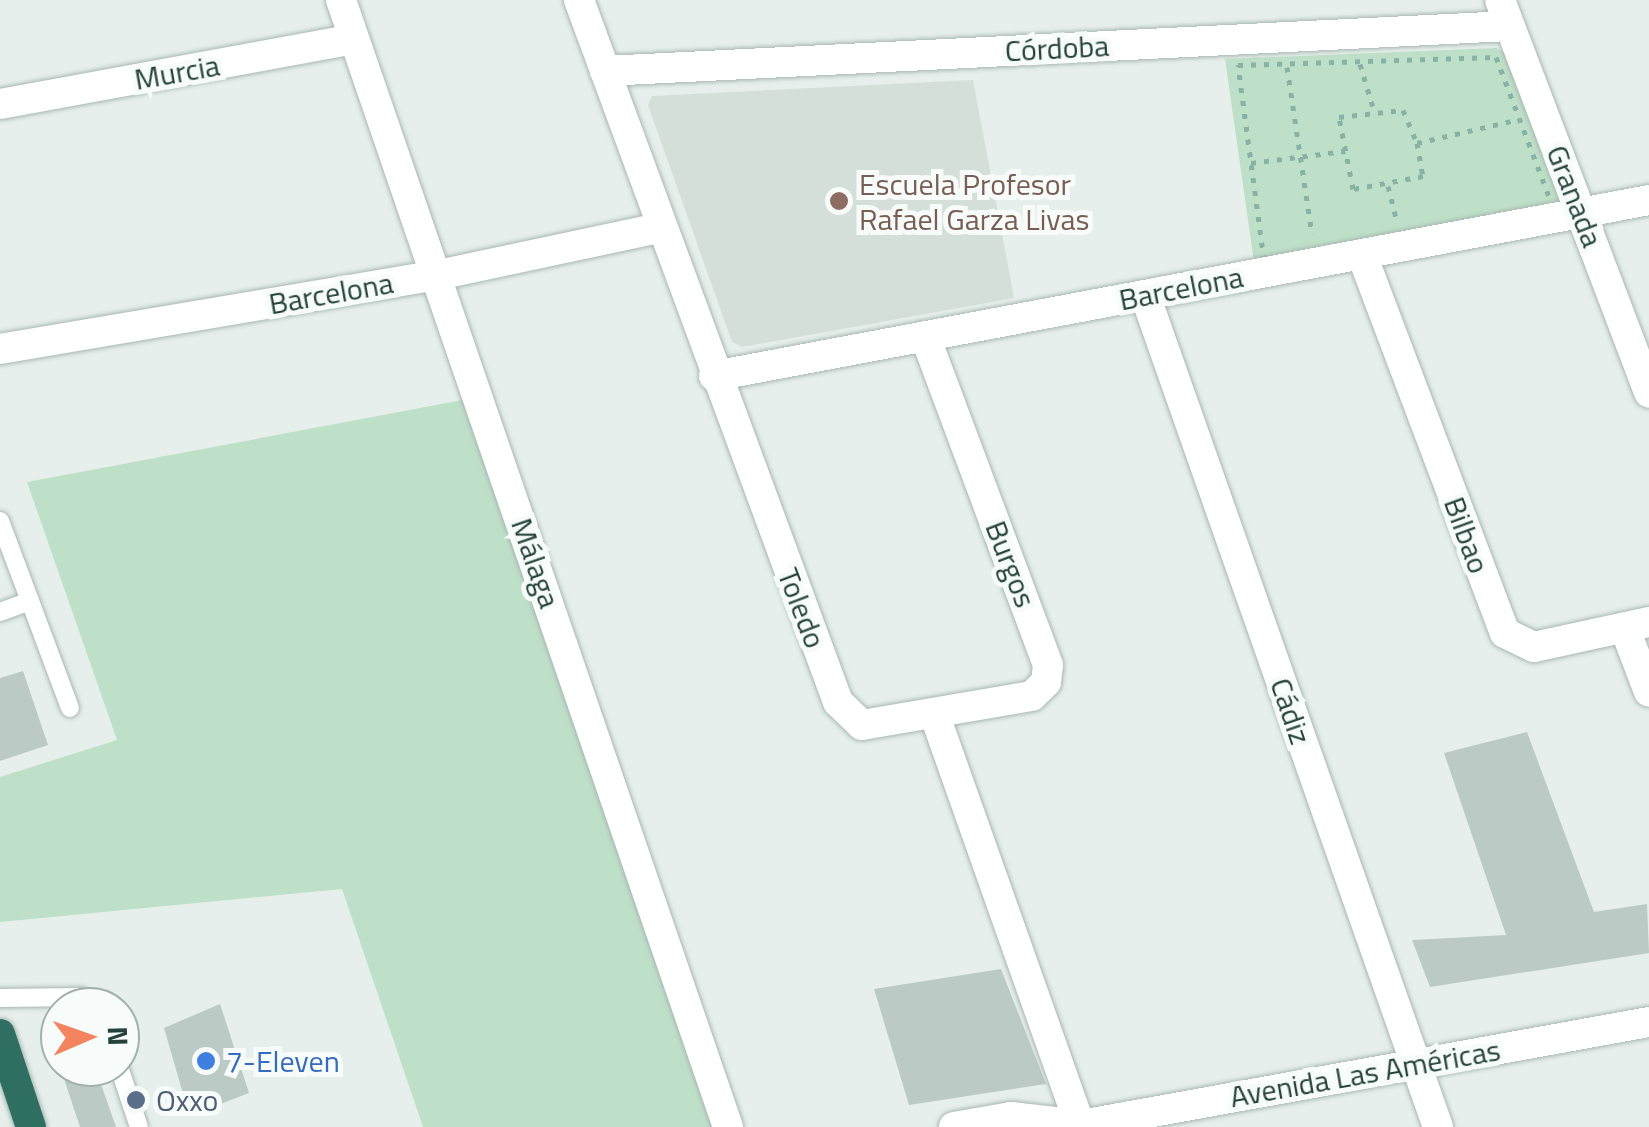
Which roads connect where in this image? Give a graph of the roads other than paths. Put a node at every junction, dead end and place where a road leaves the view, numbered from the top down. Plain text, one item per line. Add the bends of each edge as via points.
1 (341, 0) edge
2 (578, 0) edge
3 (1504, 13) edge
4 (353, 39) junction
5 (605, 71) junction
6 (0, 104) edge
7 (1649, 200) edge
8 (1581, 210) junction
9 (660, 228) junction
10 (1362, 255) junction
11 (438, 274) junction
12 (1146, 295) junction
13 (924, 336) junction
14 (0, 349) edge
15 (714, 376) junction
16 (1649, 393) edge
17 (0, 520) edge
18 (30, 602) junction
19 (0, 612) edge
20 (1637, 626) edge
21 (1649, 692) edge
22 (70, 708) dead end
23 (934, 713) junction
24 (0, 998) edge
25 (40, 998) edge
26 (1649, 1022) edge
27 (0, 1034) edge
28 (1415, 1064) junction
29 (126, 1087) edge
30 (1079, 1126) edge
31 (30, 1127) edge
32 (140, 1127) edge
33 (728, 1127) edge
34 (954, 1127) edge
35 (1438, 1127) edge

1 - 4 street, Málaga
2 - 5 street, Toledo
3 - 5 street, Córdoba
3 - 8 street, Granada
4 - 6 street, Murcia
4 - 11 street, Málaga
5 - 9 street, Toledo
7 - 8 street, Barcelona
8 - 10 street, Barcelona
8 - 16 street, Granada
9 - 11 street, Barcelona
9 - 15 street, Toledo
10 - 12 street, Barcelona
10 - 20 street, Bilbao via 1505,633 1534,647
11 - 14 street, Barcelona
11 - 33 street, Málaga
12 - 13 street, Barcelona
12 - 28 street, Cádiz
13 - 15 street, Barcelona
13 - 23 street, Burgos via 1048,665 1046,682 1032,696
15 - 23 street, Toledo via 838,702 862,724
17 - 18 lane
18 - 19 lane
18 - 22 lane
20 - 21 street, Bilbao
23 - 30 street
24 - 25 lane
26 - 28 street, Avenida Las Américas
27 - 31 highway
28 - 30 street, Avenida Las Américas
28 - 35 street, Cádiz
29 - 32 lane
30 - 34 street, Avenida Las Américas via 1011,1117

